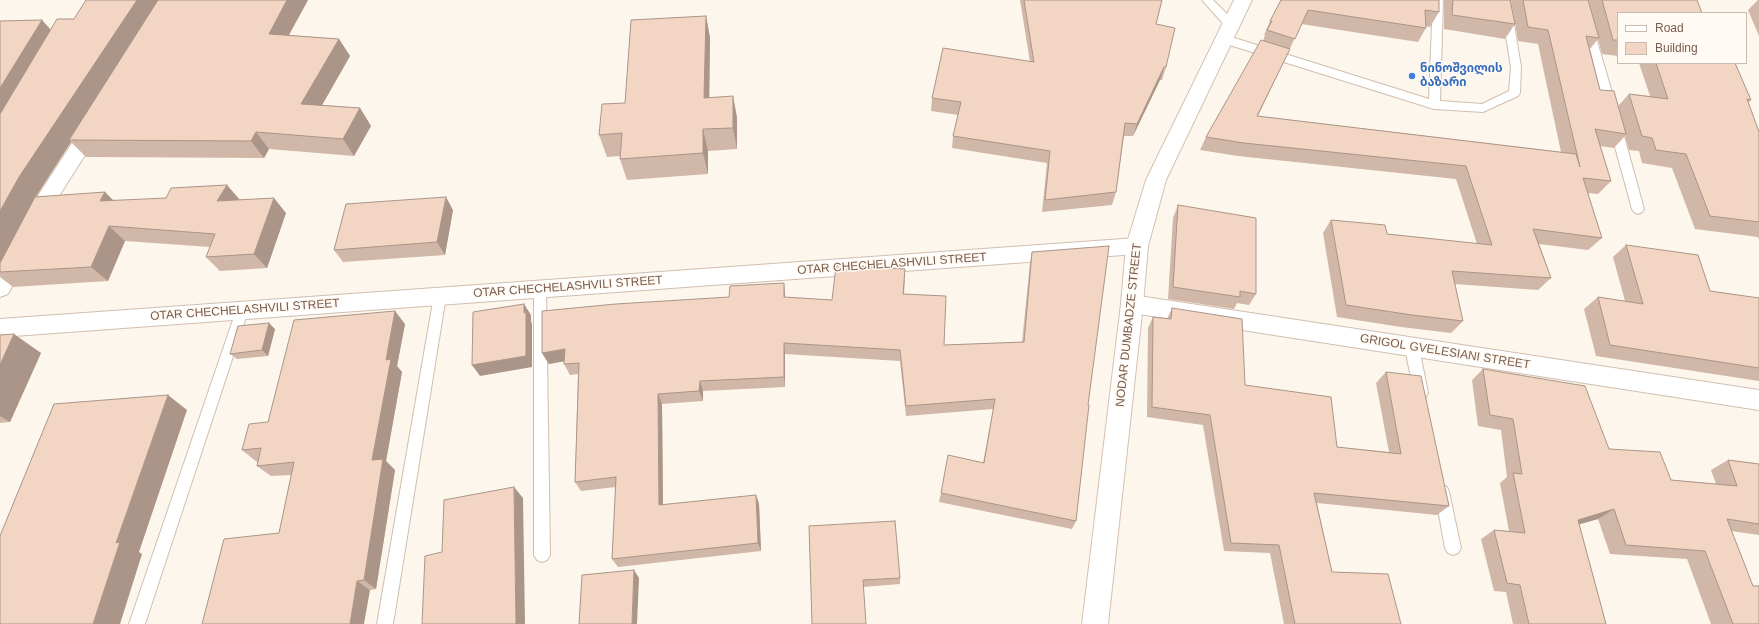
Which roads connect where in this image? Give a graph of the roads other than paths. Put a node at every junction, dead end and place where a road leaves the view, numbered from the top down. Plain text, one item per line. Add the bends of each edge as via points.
1 (1207, 0) edge
2 (1243, 0) edge
3 (1438, 0) edge
4 (1505, 0) edge
5 (1580, 0) edge
6 (1228, 32) junction
7 (1434, 105) junction
8 (105, 107) edge
9 (1638, 208) dead end
10 (1137, 246) junction
11 (0, 288) edge
12 (540, 289) junction
13 (440, 296) junction
14 (1132, 304) junction
15 (242, 311) junction
16 (0, 328) edge
17 (1412, 348) junction
18 (1759, 400) edge
19 (1425, 409) edge
20 (1439, 479) edge
21 (1453, 548) dead end
22 (542, 555) dead end
23 (137, 624) edge
24 (385, 624) edge
25 (1095, 624) edge

1 - 6 lane
2 - 6 street, NODAR DUMBADZE STREET
3 - 7 lane
4 - 7 lane via 1516,67 1514,93 1483,108
5 - 9 lane
6 - 7 lane
6 - 10 street, NODAR DUMBADZE STREET via 1156,180
8 - 11 street via 46,200
10 - 12 street, OTAR CHECHELASHVILI STREET
10 - 14 street, NODAR DUMBADZE STREET
12 - 13 street, OTAR CHECHELASHVILI STREET
12 - 22 lane
13 - 15 street, OTAR CHECHELASHVILI STREET
13 - 24 lane
14 - 17 street, GRIGOL GVELESIANI STREET
14 - 25 street, NODAR DUMBADZE STREET
15 - 16 street, OTAR CHECHELASHVILI STREET
15 - 23 lane
17 - 18 street, GRIGOL GVELESIANI STREET
17 - 19 lane
20 - 21 lane

